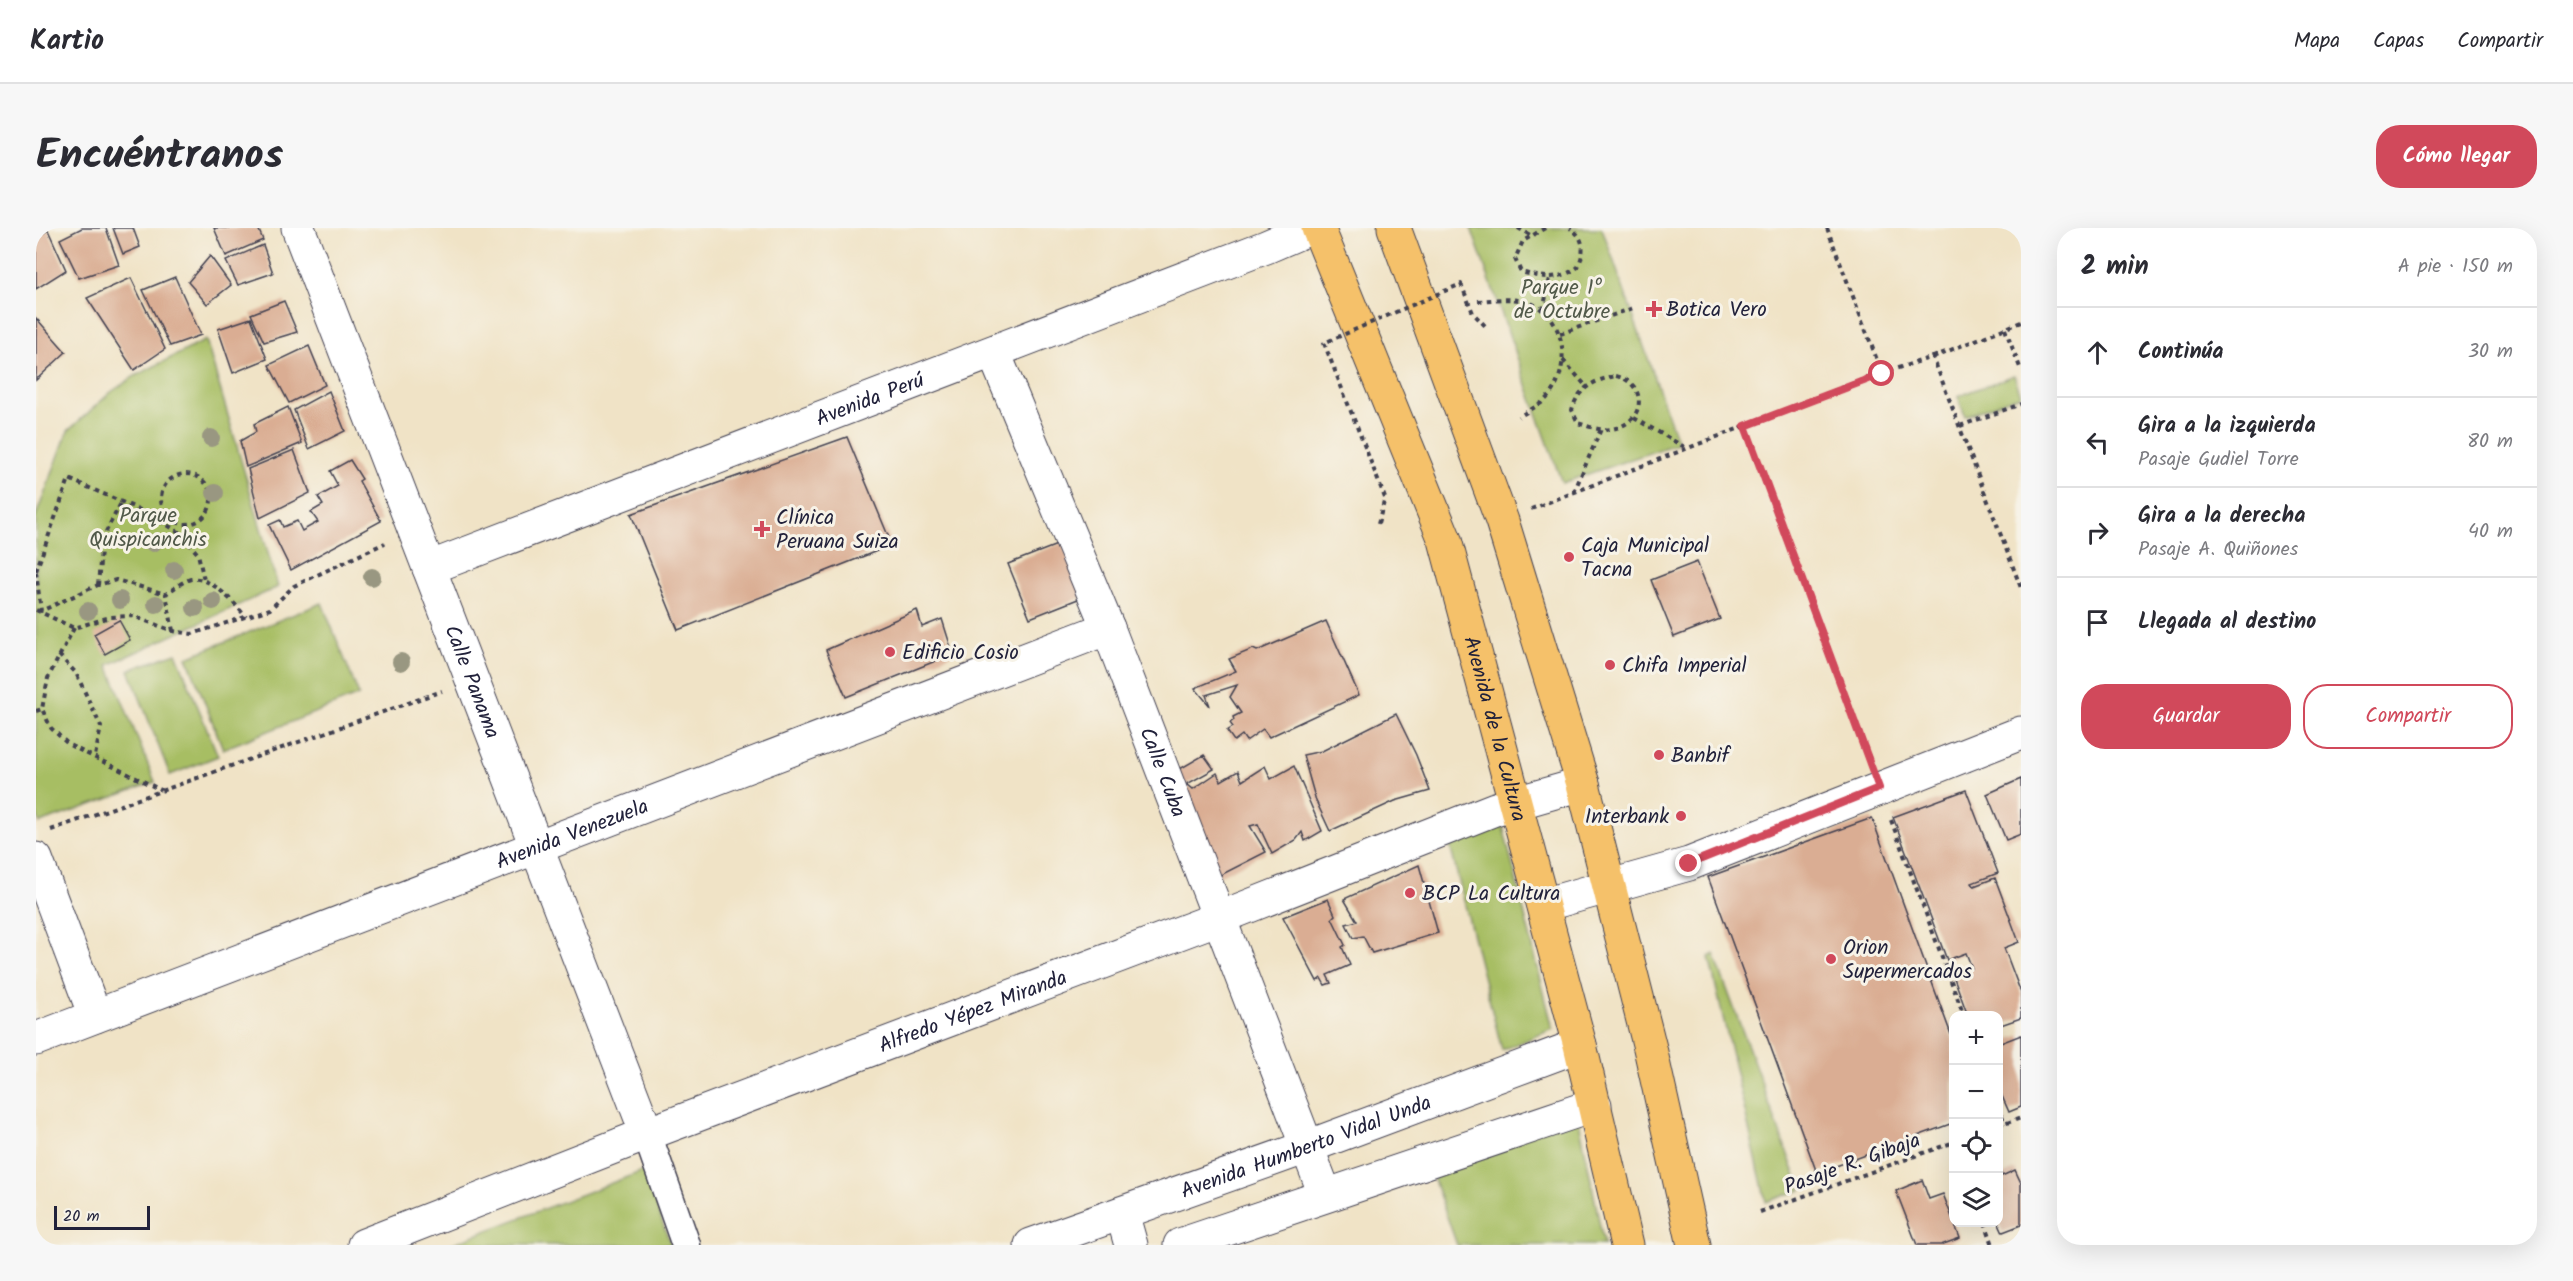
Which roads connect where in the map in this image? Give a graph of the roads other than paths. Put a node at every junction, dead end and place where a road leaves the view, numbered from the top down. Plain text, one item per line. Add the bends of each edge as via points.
1 (298, 228) edge
2 (1310, 228) edge
3 (1318, 228) edge
4 (1394, 228) edge
5 (994, 353) junction
6 (429, 568) junction
7 (1108, 628) junction
8 (2021, 733) edge
9 (1583, 784) junction
10 (1516, 802) junction
11 (41, 845) edge
12 (537, 848) junction
13 (1610, 886) junction
14 (1543, 905) junction
15 (1219, 918) junction
16 (95, 1016) junction
17 (36, 1039) edge
18 (1580, 1045) junction
19 (1595, 1105) junction
20 (647, 1134) junction
21 (1307, 1147) junction
22 (1326, 1194) junction
23 (1122, 1213) junction
24 (363, 1245) edge
25 (686, 1245) edge
26 (1031, 1245) edge
27 (1131, 1245) edge
28 (1180, 1245) edge
29 (1627, 1245) edge
30 (1694, 1245) edge

1 - 6 street, Calle Panama
2 - 5 street, Avenida Perú
3 - 10 highway, Avenida de la Cultura via 1445,540
4 - 9 highway via 1502,520
5 - 6 street, Avenida Perú
5 - 7 street, Calle Cuba
6 - 12 street, Calle Panama
7 - 12 street, Avenida Venezuela
7 - 15 street, Calle Cuba
8 - 13 street via 1689,864
9 - 10 street, Alfredo Yépez Miranda
9 - 13 highway
10 - 14 highway, Avenida de la Cultura
10 - 15 street, Alfredo Yépez Miranda
11 - 16 street
12 - 16 street, Avenida Venezuela
12 - 20 street, Calle Panama
13 - 14 street
13 - 30 highway
14 - 18 highway, Avenida de la Cultura
15 - 20 street, Alfredo Yépez Miranda
15 - 21 street, Calle Cuba
16 - 17 street, Avenida Venezuela
18 - 19 highway, Avenida de la Cultura
18 - 21 street, Avenida Humberto Vidal Unda
19 - 22 street
19 - 29 highway, Avenida de la Cultura
20 - 24 street, Alfredo Yépez Miranda
20 - 25 street
21 - 22 street, Calle Cuba
21 - 23 street, Avenida Humberto Vidal Unda
22 - 28 street
23 - 26 street, Avenida Humberto Vidal Unda
23 - 27 street

